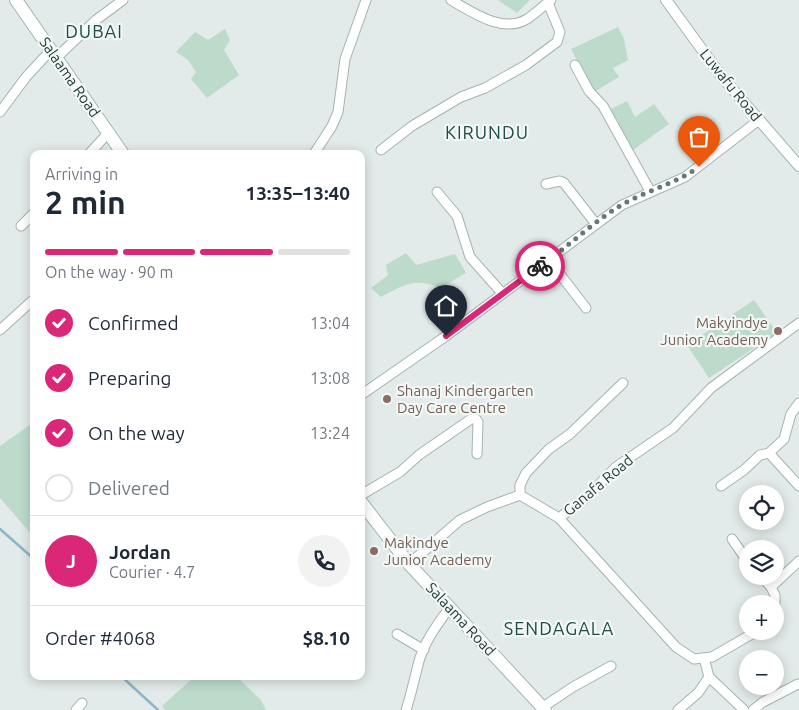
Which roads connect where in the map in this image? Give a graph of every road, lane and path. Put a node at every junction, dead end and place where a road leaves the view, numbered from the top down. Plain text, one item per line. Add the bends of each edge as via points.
1 (16, 0) edge
2 (122, 0) edge
3 (366, 0) edge
4 (451, 0) edge
5 (666, 0) edge
6 (550, 1) edge
7 (53, 54) junction
8 (574, 65) dead end
9 (0, 112) edge
10 (759, 120) junction
11 (109, 132) junction
12 (93, 150) edge
13 (120, 150) edge
14 (317, 150) edge
15 (381, 150) dead end
16 (799, 165) edge
17 (546, 184) dead end
18 (650, 191) junction
19 (437, 192) dead end
20 (30, 217) edge
21 (596, 224) junction
22 (21, 226) dead end
23 (549, 260) junction
24 (502, 293) junction
25 (30, 303) edge
26 (586, 308) dead end
27 (799, 323) edge
28 (0, 330) edge
29 (623, 383) dead end
30 (365, 392) edge
31 (799, 403) edge
32 (769, 453) junction
33 (477, 454) dead end
34 (721, 486) dead end
35 (799, 486) edge
36 (365, 493) edge
37 (520, 494) junction
38 (365, 507) edge
39 (559, 518) junction
40 (732, 539) dead end
41 (739, 549) edge
42 (799, 561) edge
43 (410, 564) junction
44 (771, 587) joint
45 (775, 595) edge
46 (450, 607) junction
47 (397, 634) dead end
48 (741, 640) edge
49 (424, 650) junction
50 (704, 658) junction
51 (611, 666) dead end
52 (709, 677) junction
53 (798, 684) dead end
54 (544, 709) edge
55 (406, 710) edge
56 (678, 710) edge
57 (744, 710) edge
58 (753, 710) edge

1 - 7 main road, Salaama Road
2 - 7 street
3 - 14 street via 345,59 338,112
4 - 6 street via 502,24 527,19
5 - 10 street, Luwafu Road via 722,77
6 - 15 street via 560,32 557,42 526,65 412,126
7 - 9 street via 26,77
7 - 11 main road, Salaama Road
8 - 18 street via 602,106
10 - 16 street, Luwafu Road
10 - 18 street via 685,177
11 - 12 street
11 - 13 main road, Salaama Road
17 - 21 street via 564,183
18 - 21 street via 622,205
19 - 24 street via 457,216 470,257
20 - 22 street
21 - 23 street
23 - 24 street
23 - 26 street
24 - 30 street
25 - 28 street
27 - 39 street, Ganafa Road via 711,388 673,428 616,467 586,498
29 - 37 street via 526,473
31 - 32 street via 791,414 784,440
32 - 34 street via 760,455
32 - 35 street
33 - 36 street via 478,422 471,419 400,472
37 - 39 street, Ganafa Road
37 - 43 street via 460,520
38 - 43 main road, Salaama Road
39 - 50 street via 676,647 694,659
40 - 41 street
42 - 44 street
43 - 46 main road, Salaama Road
44 - 45 street
46 - 49 street
46 - 54 main road, Salaama Road
47 - 49 street
48 - 50 street via 712,657
49 - 55 street
50 - 52 street
51 - 54 street via 573,687
52 - 56 street via 698,693
52 - 57 street
53 - 58 street

